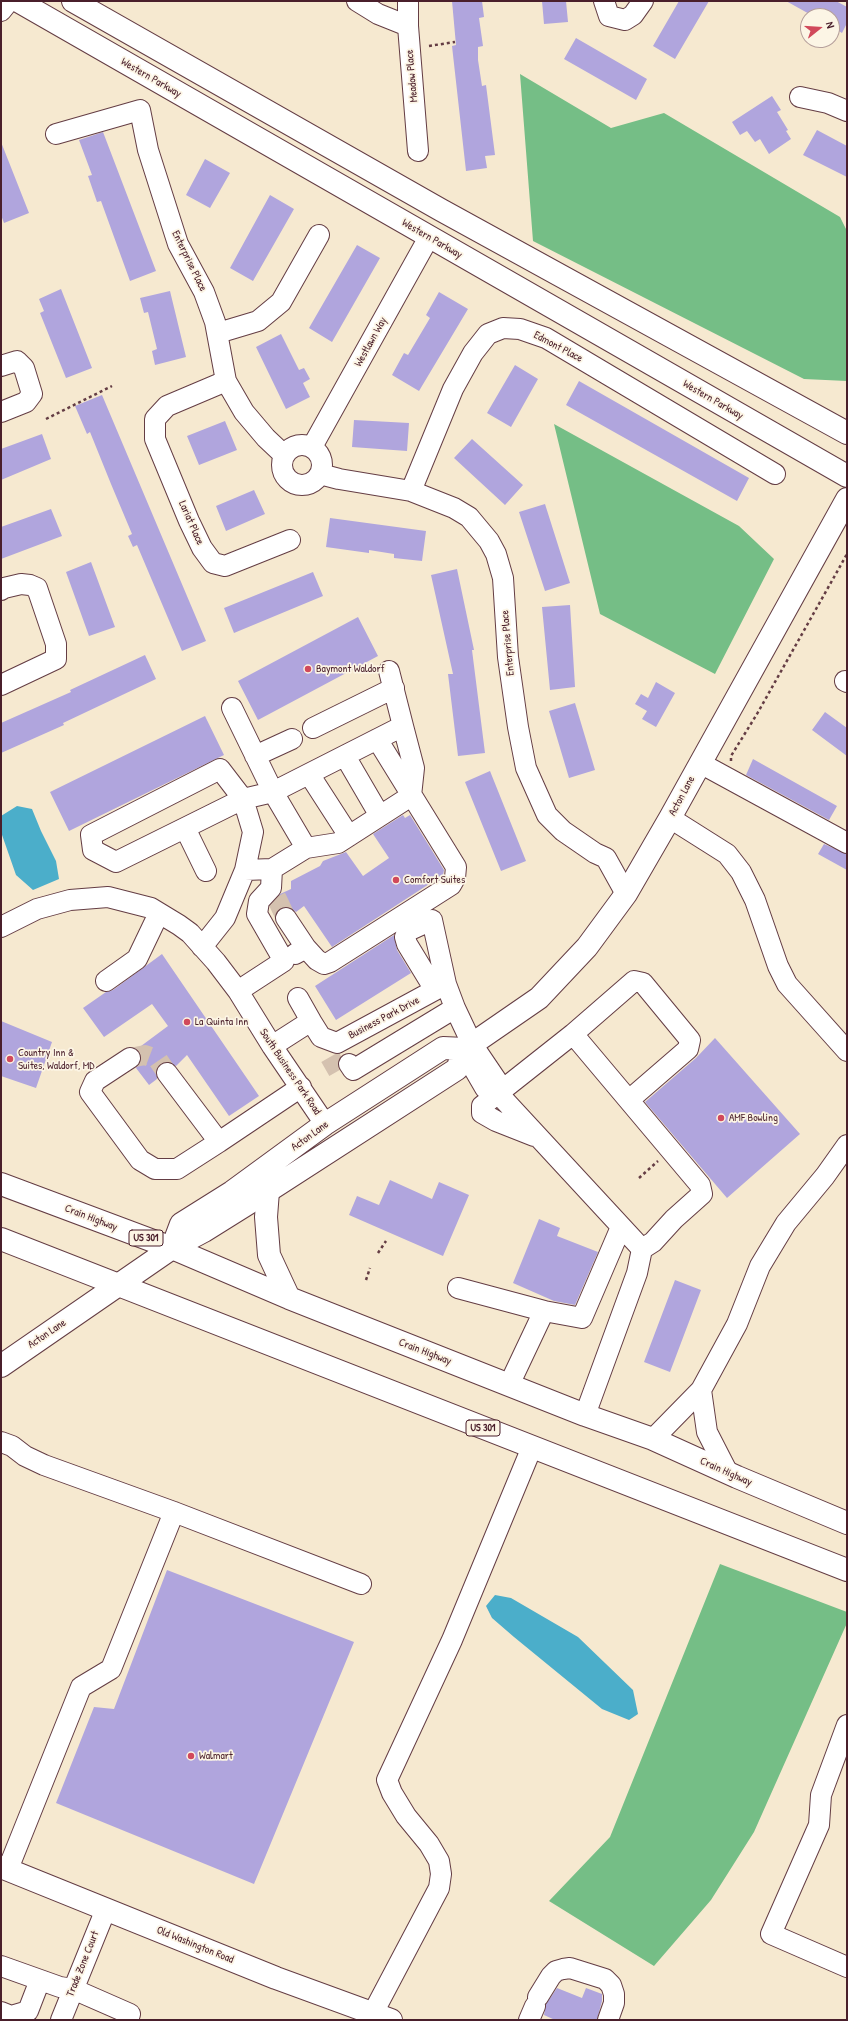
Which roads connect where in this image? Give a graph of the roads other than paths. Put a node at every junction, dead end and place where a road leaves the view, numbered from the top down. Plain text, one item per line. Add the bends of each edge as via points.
1 (9, 1) edge
2 (18, 1) edge
3 (73, 1) edge
4 (357, 1) edge
5 (408, 1) edge
6 (604, 1) edge
7 (643, 1) edge
8 (1, 11) edge
9 (408, 26) junction
10 (800, 97) dead end
11 (847, 111) edge
12 (56, 134) dead end
13 (418, 151) dead end
14 (319, 235) dead end
15 (429, 237) junction
16 (218, 333) junction
17 (1, 366) edge
18 (226, 382) junction
19 (1, 412) edge
20 (847, 433) edge
21 (312, 447) junction
22 (284, 455) junction
23 (320, 474) junction
24 (775, 474) dead end
25 (847, 476) edge
26 (411, 491) junction
27 (847, 500) edge
28 (290, 540) dead end
29 (1, 590) edge
30 (1, 684) edge
31 (232, 708) dead end
32 (403, 726) junction
33 (313, 728) dead end
34 (292, 739) dead end
35 (377, 739) junction
36 (256, 756) junction
37 (344, 756) junction
38 (700, 763) junction
39 (309, 774) junction
40 (273, 792) junction
41 (411, 796) junction
42 (243, 799) junction
43 (380, 816) junction
44 (670, 818) junction
45 (185, 828) junction
46 (349, 836) junction
47 (847, 843) edge
48 (306, 848) junction
49 (244, 870) junction
50 (206, 871) dead end
51 (273, 884) junction
52 (626, 894) junction
53 (159, 913) junction
54 (286, 918) tunnel mouth
55 (1, 927) edge
56 (202, 947) junction
57 (306, 948) junction
58 (284, 961) junction
59 (106, 981) dead end
60 (238, 991) junction
61 (298, 998) dead end
62 (454, 1008) junction
63 (573, 1034) junction
64 (272, 1046) junction
65 (468, 1046) junction
66 (337, 1050) junction
67 (847, 1051) edge
68 (130, 1058) tunnel mouth
69 (370, 1060) junction
70 (167, 1073) tunnel mouth
71 (300, 1087) junction
72 (496, 1091) junction
73 (629, 1100) junction
74 (325, 1124) junction
75 (219, 1142) junction
76 (847, 1144) edge
77 (841, 1168) edge
78 (1, 1184) edge
79 (268, 1191) junction
80 (621, 1227) junction
81 (1, 1239) edge
82 (172, 1248) junction
83 (642, 1249) junction
84 (119, 1286) junction
85 (458, 1288) dead end
86 (289, 1298) junction
87 (544, 1311) junction
88 (1, 1366) edge
89 (509, 1385) junction
90 (701, 1390) junction
91 (585, 1415) junction
92 (1, 1427) edge
93 (653, 1439) junction
94 (6, 1444) edge
95 (532, 1447) junction
96 (728, 1473) junction
97 (174, 1512) junction
98 (847, 1523) edge
99 (740, 1529) junction
100 (847, 1560) edge
101 (847, 1570) edge
102 (361, 1584) dead end
103 (847, 1725) edge
104 (4, 1868) edge
105 (106, 1909) junction
106 (1, 1966) edge
107 (847, 1967) edge
108 (40, 1980) junction
109 (73, 1989) junction
110 (534, 2008) edge
111 (1, 2012) edge
112 (382, 2017) edge
113 (61, 2020) edge
114 (128, 2020) edge
115 (608, 2020) edge

1 - 8 street
2 - 15 main road, Western Parkway
3 - 20 main road via 441,210
4 - 9 street via 378,14
5 - 9 street, Meadow Place
6 - 7 street via 609,16 625,20 634,15
9 - 13 street, Meadow Place
10 - 11 street via 828,103
12 - 16 street, Enterprise Place via 140,110 148,150 178,244 204,292
14 - 16 street via 281,302 258,321
15 - 21 street, Westlawn Way
15 - 25 main road, Western Parkway
16 - 18 street, Enterprise Place
17 - 19 street via 17,361 24,368 32,394 26,402
18 - 22 street, Enterprise Place via 244,412
18 - 28 street, Lariat Place via 167,406 155,419 156,439 189,521 207,556 214,563 225,566
21 - 22 street via 300,444
21 - 23 street via 321,455
22 - 23 street via 282,467 293,483 312,483
23 - 26 street, Enterprise Place
24 - 26 street, Edmont Place via 546,338 520,329 504,328 488,334 473,353 453,389
26 - 52 street, Enterprise Place via 454,508 469,517 489,541 496,554 503,578 508,657 526,768 547,815 594,853 606,858
27 - 38 main road, Acton Lane
29 - 30 street via 21,584 37,588 56,644 56,659
31 - 36 street
32 - 33 street via 392,679
32 - 35 street
32 - 41 street via 414,768
34 - 36 street
35 - 37 street
35 - 41 street
36 - 40 street
37 - 39 street
37 - 43 street
38 - 44 main road, Acton Lane
38 - 47 street
39 - 40 street
39 - 46 street
40 - 42 street
40 - 48 street
41 - 43 street
41 - 57 street via 456,867 451,885 330,962 324,964 317,960
42 - 45 street
42 - 45 street via 220,769 91,835 93,850 116,862
42 - 49 street via 254,832
43 - 46 street
44 - 52 main road, Acton Lane
44 - 67 street via 727,854 755,900 778,966 787,984
45 - 50 street
46 - 48 street via 338,843
48 - 51 street
49 - 51 street
49 - 56 street via 225,918
51 - 58 street via 259,901 257,914
52 - 65 main road, Acton Lane via 587,947 539,998
53 - 55 street, South Business Park Road via 131,902 108,897 70,900 37,909
53 - 56 street, South Business Park Road via 185,929
53 - 59 street via 137,959
54 - 57 street
56 - 60 street, South Business Park Road
57 - 58 street
58 - 60 street
60 - 64 street, South Business Park Road
61 - 66 street
62 - 65 street, Business Park Drive
62 - 66 street, Business Park Drive via 440,987
62 - 69 street
63 - 72 street
63 - 73 street
63 - 73 street via 634,981 643,983 690,1040 688,1049
64 - 66 street, Business Park Drive
64 - 71 street, South Business Park Road
65 - 72 street via 474,1069 485,1088
65 - 74 main road, Acton Lane via 444,1048
65 - 79 main road, Acton Lane via 457,1069
66 - 69 street
66 - 69 street
68 - 75 street via 95,1081 90,1092 140,1160 155,1169 177,1169
70 - 75 street
71 - 74 street, South Business Park Road
71 - 75 street
72 - 80 street
73 - 83 street via 700,1185 702,1194 653,1242
74 - 82 main road, Acton Lane via 232,1192 180,1224
76 - 77 street
77 - 90 street via 786,1223 760,1266 737,1324
78 - 82 main road, Crain Highway / US 301
79 - 82 main road, Acton Lane
79 - 86 main road via 266,1217 269,1255
80 - 83 street
80 - 87 street via 582,1318
81 - 84 main road, US 301
82 - 84 main road, Acton Lane
82 - 86 main road, Crain Highway / US 301
83 - 91 street via 637,1273
84 - 88 main road, Acton Lane
84 - 95 main road, US 301
85 - 87 street
86 - 89 main road, Crain Highway / US 301
87 - 89 street
89 - 91 main road, Crain Highway / US 301
90 - 93 street
90 - 96 street via 707,1432
91 - 93 main road, Crain Highway / US 301
92 - 94 street
93 - 96 main road, Crain Highway / US 301
94 - 97 street via 44,1465
95 - 99 main road, US 301
95 - 112 street via 452,1640 388,1780 392,1793 406,1816 439,1861 441,1874 439,1888
96 - 98 main road, Crain Highway / US 301
97 - 102 street
97 - 104 street via 110,1669 80,1687
99 - 100 main road via 798,1538
99 - 101 main road, US 301
103 - 107 street via 821,1795 819,1825 771,1934
104 - 105 main road, Old Washington Road
105 - 109 street, Trade Zone Court
105 - 112 main road, Old Washington Road via 276,1978
106 - 108 street
108 - 109 street
108 - 111 street via 28,2011 11,2016
109 - 113 street, Trade Zone Court
109 - 114 street via 130,2014
110 - 115 street via 551,1976 563,1968 570,1968 605,1979 612,1986 614,2003

